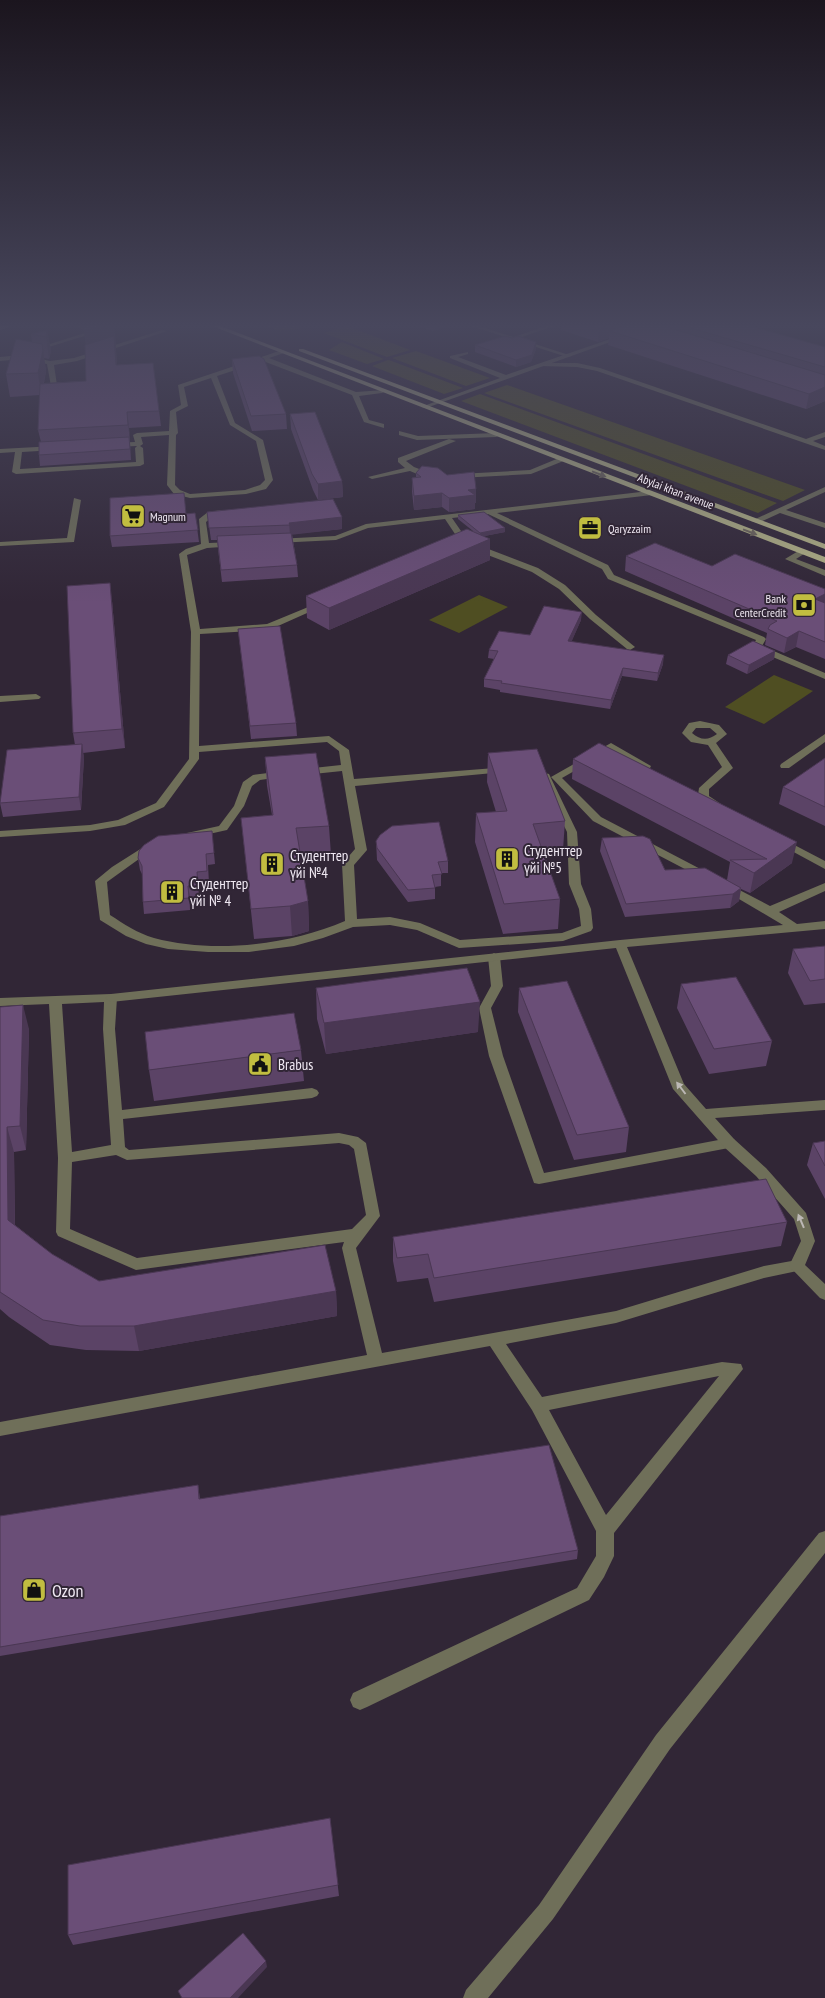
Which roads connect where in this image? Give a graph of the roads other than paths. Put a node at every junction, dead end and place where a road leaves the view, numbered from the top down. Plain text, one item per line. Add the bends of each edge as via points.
1 (173, 417) edge
2 (229, 417) edge
3 (364, 417) edge
4 (450, 417) edge
5 (480, 417) edge
6 (739, 417) edge
7 (381, 426) dead end
8 (174, 433) junction
9 (402, 433) dead end
10 (825, 434) edge
11 (496, 435) junction
12 (467, 436) junction
13 (807, 441) junction
14 (102, 446) edge
15 (65, 448) edge
16 (139, 448) dead end
17 (825, 448) edge
18 (19, 450) junction
19 (0, 451) edge
20 (562, 460) junction
21 (411, 469) junction
22 (372, 477) dead end
23 (448, 477) edge
24 (439, 478) edge
25 (825, 489) edge
26 (649, 493) junction
27 (77, 500) dead end
28 (780, 510) junction
29 (228, 512) edge
30 (490, 512) junction
31 (447, 517) junction
32 (755, 521) junction
33 (825, 526) edge
34 (271, 542) edge
35 (243, 543) edge
36 (0, 544) edge
37 (205, 545) junction
38 (825, 547) edge
39 (803, 552) junction
40 (825, 560) edge
41 (825, 573) edge
42 (332, 600) edge
43 (196, 632) junction
44 (630, 647) dead end
45 (825, 676) edge
46 (36, 697) dead end
47 (0, 699) edge
48 (825, 737) edge
49 (711, 742) dead end
50 (194, 749) junction
51 (646, 766) edge
52 (785, 766) dead end
53 (347, 767) junction
54 (515, 768) edge
55 (546, 774) junction
56 (350, 783) junction
57 (722, 808) edge
58 (0, 834) edge
59 (774, 837) edge
60 (825, 866) edge
61 (825, 887) edge
62 (770, 911) junction
63 (351, 923) junction
64 (825, 925) edge
65 (794, 927) junction
66 (620, 944) junction
67 (494, 957) junction
68 (111, 998) junction
69 (55, 1000) junction
70 (0, 1002) edge
71 (312, 1093) dead end
72 (825, 1105) edge
73 (705, 1114) junction
74 (117, 1116) junction
75 (729, 1143) junction
76 (118, 1149) junction
77 (65, 1158) junction
78 (354, 1235) junction
79 (797, 1266) junction
80 (825, 1294) edge
81 (494, 1339) junction
82 (376, 1360) junction
83 (538, 1405) junction
84 (0, 1429) edge
85 (605, 1530) junction
86 (825, 1540) edge
87 (360, 1700) dead end
88 (474, 1998) edge

1 - 8 street
2 - 8 street via 232,424 260,440 269,480 263,487 246,492 190,496 177,492 171,485
3 - 7 street via 366,421
4 - 11 main road, Abylai khan avenue
5 - 32 main road, Abylai khan avenue
6 - 13 street
8 - 14 street via 137,436 139,444
9 - 12 street via 417,438
10 - 13 street
11 - 12 street
11 - 20 main road, Abylai khan avenue
12 - 21 street via 401,460
13 - 17 street
15 - 18 street
16 - 18 street via 140,464 16,472
18 - 19 street
20 - 23 street via 531,472
20 -> 26 main road, Abylai khan avenue
21 - 22 street
21 - 24 street
25 - 28 street
26 - 30 street
26 -> 39 main road, Abylai khan avenue
27 - 36 street via 71,540
28 - 32 street
28 - 33 street
29 - 37 street via 211,514 202,521
30 - 31 street
30 - 45 street via 605,567 611,577 761,639 757,647
31 - 34 street via 366,526 336,538
31 - 44 street via 462,546 534,570 562,586
32 - 38 main road, Abylai khan avenue
35 - 37 street
37 - 43 street via 183,554
39 - 40 main road, Abylai khan avenue
39 - 41 street via 789,559
42 - 43 street via 270,627
43 - 50 street
46 - 47 street
48 - 52 street
49 - 57 street via 728,768 704,788 703,795
50 - 53 street via 329,739 344,750
50 - 58 street via 194,759 160,805 121,823
51 - 55 street via 611,746
53 - 56 street
53 - 63 street via 257,777 247,784 239,806 223,828 156,841 101,881 104,917 135,935 174,946 218,949 286,944
54 - 56 street
55 - 62 street via 597,819
55 - 63 street via 572,832 575,884 585,909 587,928 563,937 459,944 420,927 390,920
56 - 63 street via 361,850 348,864
59 - 60 street
61 - 62 street
62 - 65 street
64 - 65 street
65 - 66 street
66 - 67 street
73 -> 66 street via 678,1086
67 - 68 street
67 - 75 street via 497,986 485,1008 496,1056 539,1179
68 - 69 street
68 - 74 street via 109,1029
69 - 70 street
69 - 77 street
71 - 74 street
72 - 73 street
73 - 75 street
74 - 76 street
79 -> 75 street via 808,1241 802,1217 762,1172
76 - 77 street
76 - 78 street via 127,1155 293,1140 353,1140 361,1147 373,1216 366,1227
77 - 78 street via 62,1232 136,1264
78 - 82 street via 349,1248
79 - 80 street
79 - 81 street via 764,1272 616,1317
81 - 82 street
81 - 83 street
82 - 84 street
83 - 85 street
83 - 85 street via 735,1369
85 - 87 street via 605,1556 583,1594
86 - 88 street via 663,1742 546,1912

